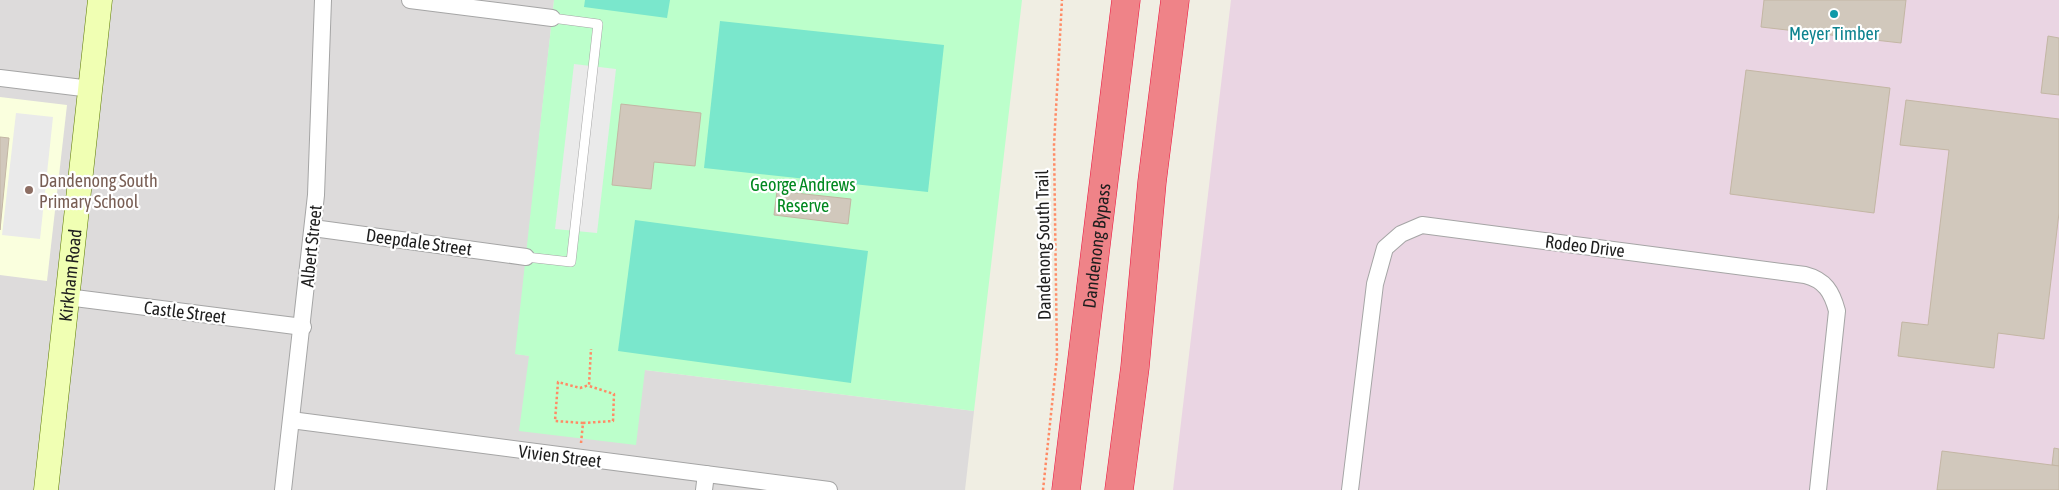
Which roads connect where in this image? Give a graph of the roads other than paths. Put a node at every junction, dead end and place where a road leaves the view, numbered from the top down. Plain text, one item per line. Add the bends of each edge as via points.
1 (100, 0) edge
2 (323, 0) edge
3 (410, 0) edge
4 (1126, 0) edge
5 (1175, 0) edge
6 (552, 18) joint
7 (0, 78) edge
8 (91, 89) junction
9 (313, 228) junction
10 (526, 257) joint
11 (68, 297) junction
12 (303, 327) junction
13 (291, 420) junction
14 (705, 482) edge
15 (46, 490) edge
16 (283, 490) edge
17 (829, 490) edge
18 (1066, 490) edge
19 (1120, 490) edge
20 (1350, 490) edge
21 (1818, 490) edge

1 - 8 street, Kirkham Road
2 - 9 street, Albert Street
3 - 6 street
4 - 18 highway, Dandenong Bypass
5 - 19 highway via 1152,182
6 - 10 lane via 598,24 595,52 571,262
7 - 8 street
8 - 11 street, Kirkham Road
9 - 10 street, Deepdale Street
9 - 12 street, Albert Street
11 - 12 street, Castle Street
11 - 15 street, Kirkham Road
12 - 13 street, Albert Street
13 - 14 street, Vivien Street via 580,459
13 - 16 street, Albert Street
14 - 17 street, Vivien Street
20 - 21 street, Rodeo Drive via 1376,284 1385,248 1401,234 1422,226 1805,275 1824,283 1837,311

